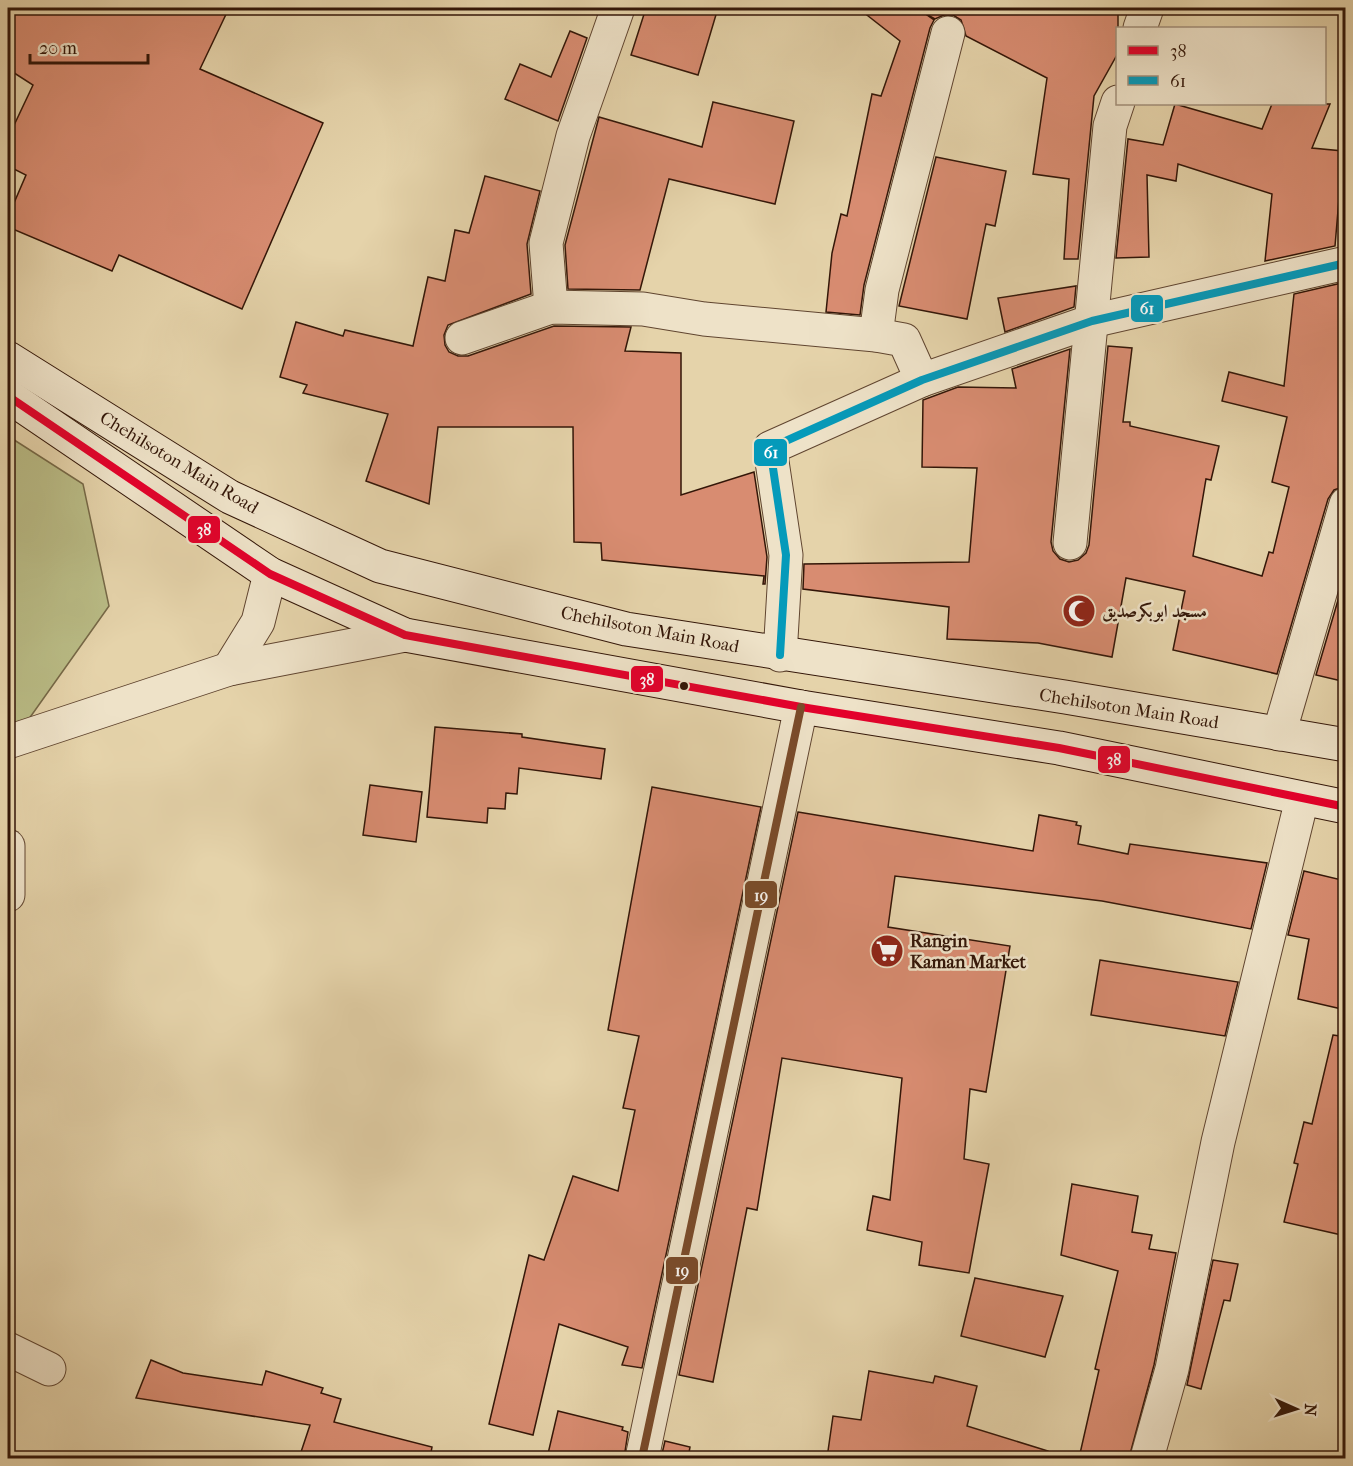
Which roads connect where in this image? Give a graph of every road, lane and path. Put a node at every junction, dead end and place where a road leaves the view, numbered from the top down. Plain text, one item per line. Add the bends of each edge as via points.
1 (618, 8) edge
2 (1147, 8) edge
3 (1140, 27) edge
4 (948, 33) dead end
5 (1117, 105) edge
6 (1346, 263) edge
7 (551, 307) junction
8 (1092, 321) junction
9 (876, 335) junction
10 (462, 338) dead end
11 (8, 358) edge
12 (922, 380) junction
13 (8, 396) edge
14 (1346, 504) edge
15 (1070, 543) dead end
16 (270, 574) junction
17 (405, 635) junction
18 (780, 655) junction
19 (229, 669) junction
20 (801, 707) junction
21 (1280, 734) junction
22 (8, 742) edge
23 (1346, 745) edge
24 (1302, 799) junction
25 (1346, 807) edge
26 (8, 846) edge
27 (8, 895) edge
28 (8, 1349) edge
29 (49, 1369) dead end
30 (642, 1458) edge
31 (1147, 1458) edge

1 - 7 street via 573,136 546,243
2 - 3 street
4 - 9 street via 882,290
5 - 8 street via 1110,126
6 - 8 street
7 - 9 street via 644,309 704,319
7 - 10 street
8 - 12 street
8 - 15 street
9 - 12 street via 904,340
11 - 18 street, Chehilsoton Main Road via 230,497 380,566 626,629
12 - 18 street via 770,448 786,555
13 - 16 street, Chehilsoton Main Road
14 - 21 street
16 - 17 street, Chehilsoton Main Road
16 - 19 street via 258,622
17 - 19 street
17 - 20 street, Chehilsoton Main Road
18 - 21 street, Chehilsoton Main Road
19 - 22 street
20 - 24 street, Chehilsoton Main Road via 1059,748
20 - 30 street
21 - 23 street, Chehilsoton Main Road
24 - 25 street, Chehilsoton Main Road
24 - 31 street via 1218,1142 1172,1369
26 - 27 street
28 - 29 street

